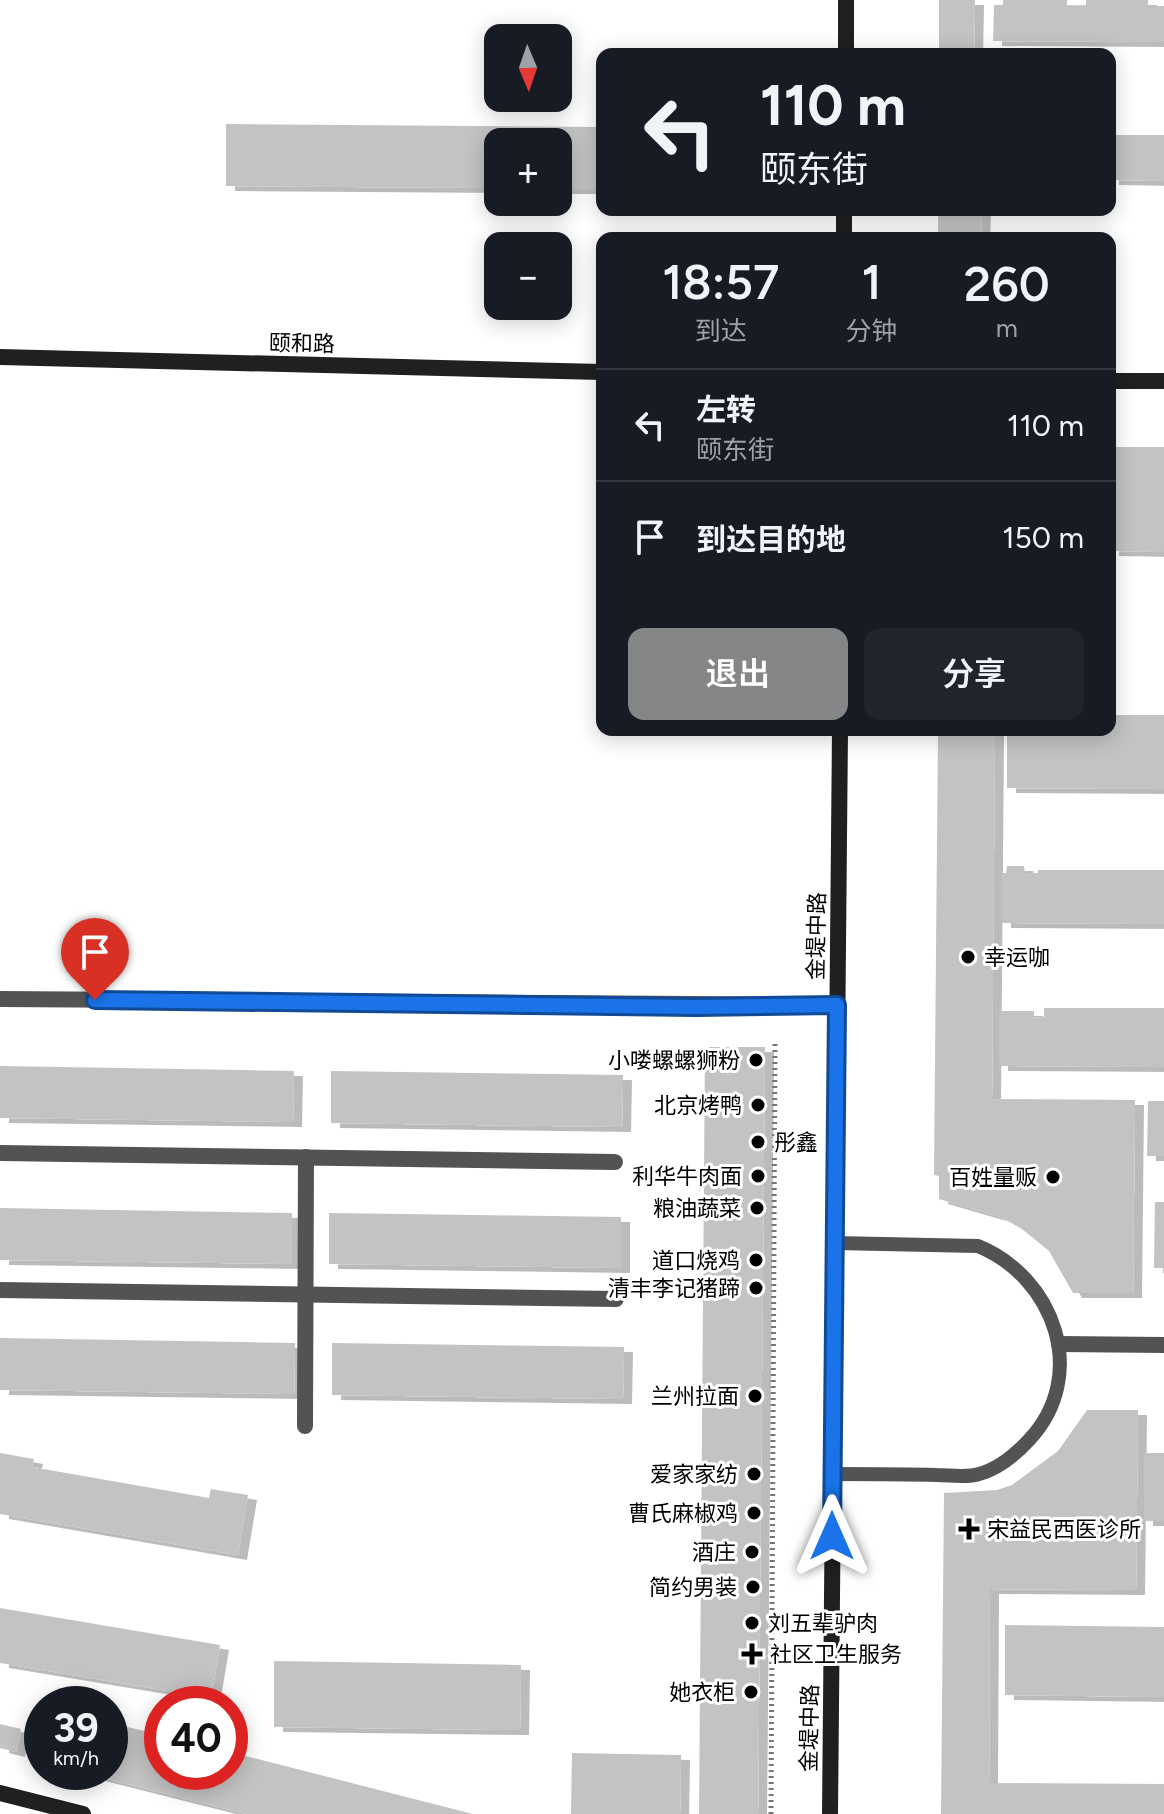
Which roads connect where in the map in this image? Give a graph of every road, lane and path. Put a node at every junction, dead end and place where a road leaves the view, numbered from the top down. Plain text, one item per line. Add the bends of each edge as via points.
1 (846, 0) edge
2 (846, 48) edge
3 (0, 357) edge
4 (596, 372) edge
5 (1116, 381) edge
6 (1164, 381) edge
7 (840, 736) edge
8 (0, 999) edge
9 (837, 1005) junction
10 (775, 1040) dead end
11 (0, 1153) edge
12 (306, 1157) junction
13 (615, 1162) dead end
14 (835, 1243) junction
15 (0, 1290) edge
16 (306, 1295) junction
17 (616, 1299) dead end
18 (1059, 1344) junction
19 (1164, 1345) edge
20 (305, 1426) dead end
21 (833, 1474) junction
22 (0, 1793) edge
23 (83, 1814) edge
24 (771, 1814) edge
25 (830, 1814) edge

1 - 2 street
3 - 4 street, 颐和路
5 - 6 street
7 - 9 street, 金堤中路
8 - 9 street
9 - 14 street, 金堤中路
10 - 24 path
11 - 12 street
12 - 13 street
12 - 16 street
14 - 18 lane via 978,1246 995,1253 1031,1281 1054,1321
14 - 21 street, 金堤中路
15 - 16 street
16 - 17 street
16 - 20 street
18 - 19 street
18 - 21 lane via 1056,1391 1048,1413 1019,1451 999,1465 977,1475
21 - 25 street, 金堤中路
22 - 23 street

